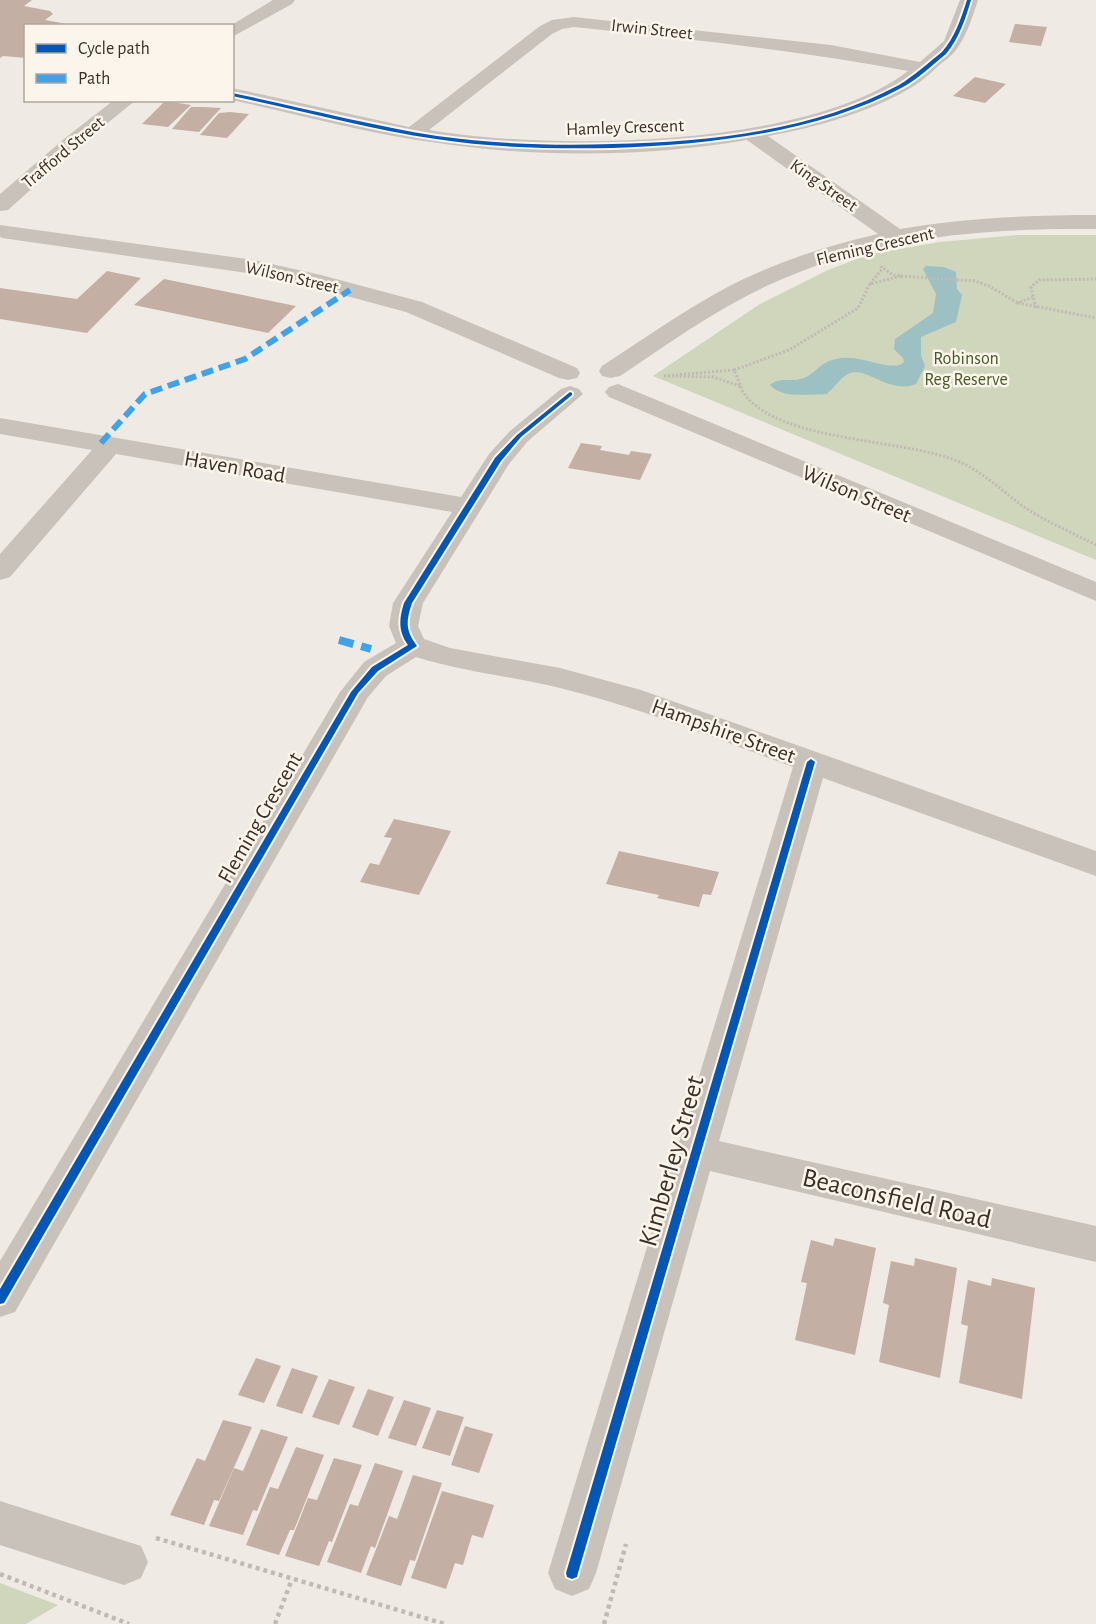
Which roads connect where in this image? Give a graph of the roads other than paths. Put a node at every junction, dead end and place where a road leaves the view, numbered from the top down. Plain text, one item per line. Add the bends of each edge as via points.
1 (286, 0) edge
2 (969, 0) edge
3 (234, 31) edge
4 (926, 69) junction
5 (234, 94) edge
6 (124, 102) edge
7 (413, 133) junction
8 (750, 134) junction
9 (0, 205) edge
10 (1096, 222) edge
11 (1, 227) edge
12 (898, 238) junction
13 (593, 388) junction
14 (0, 426) edge
15 (111, 445) junction
16 (470, 507) junction
17 (0, 571) edge
18 (1096, 592) edge
19 (414, 646) junction
20 (811, 762) junction
21 (1096, 864) edge
22 (698, 1152) junction
23 (1096, 1244) edge
24 (0, 1299) edge
25 (0, 1523) edge
26 (138, 1549) road end
27 (572, 1573) dead end

1 - 3 street
2 - 4 street, Hamley Crescent via 959,32
4 - 7 street, Irwin Street via 780,44 574,22 546,30
4 - 8 street, Hamley Crescent via 912,81 847,110
5 - 7 street, Hamley Crescent
6 - 9 street, Trafford Street
7 - 8 street, Hamley Crescent via 508,145 587,147
8 - 12 street, King Street
10 - 12 street, Fleming Crescent via 996,224
11 - 13 street, Wilson Street via 254,267 414,307
12 - 13 street, Fleming Crescent via 858,245 771,275 729,297
13 - 16 street, Fleming Crescent via 519,436 498,460
13 - 18 street, Wilson Street
14 - 15 street, Haven Road
15 - 16 street, Haven Road
15 - 17 street
16 - 19 street, Fleming Crescent via 408,603 401,621 405,636
19 - 20 street, Hampshire Street via 630,697
19 - 24 street, Fleming Crescent via 375,669 355,692
20 - 21 street, Hampshire Street
20 - 22 street, Kimberley Street
22 - 23 street, Beaconsfield Road
22 - 27 street, Kimberley Street
25 - 26 street

